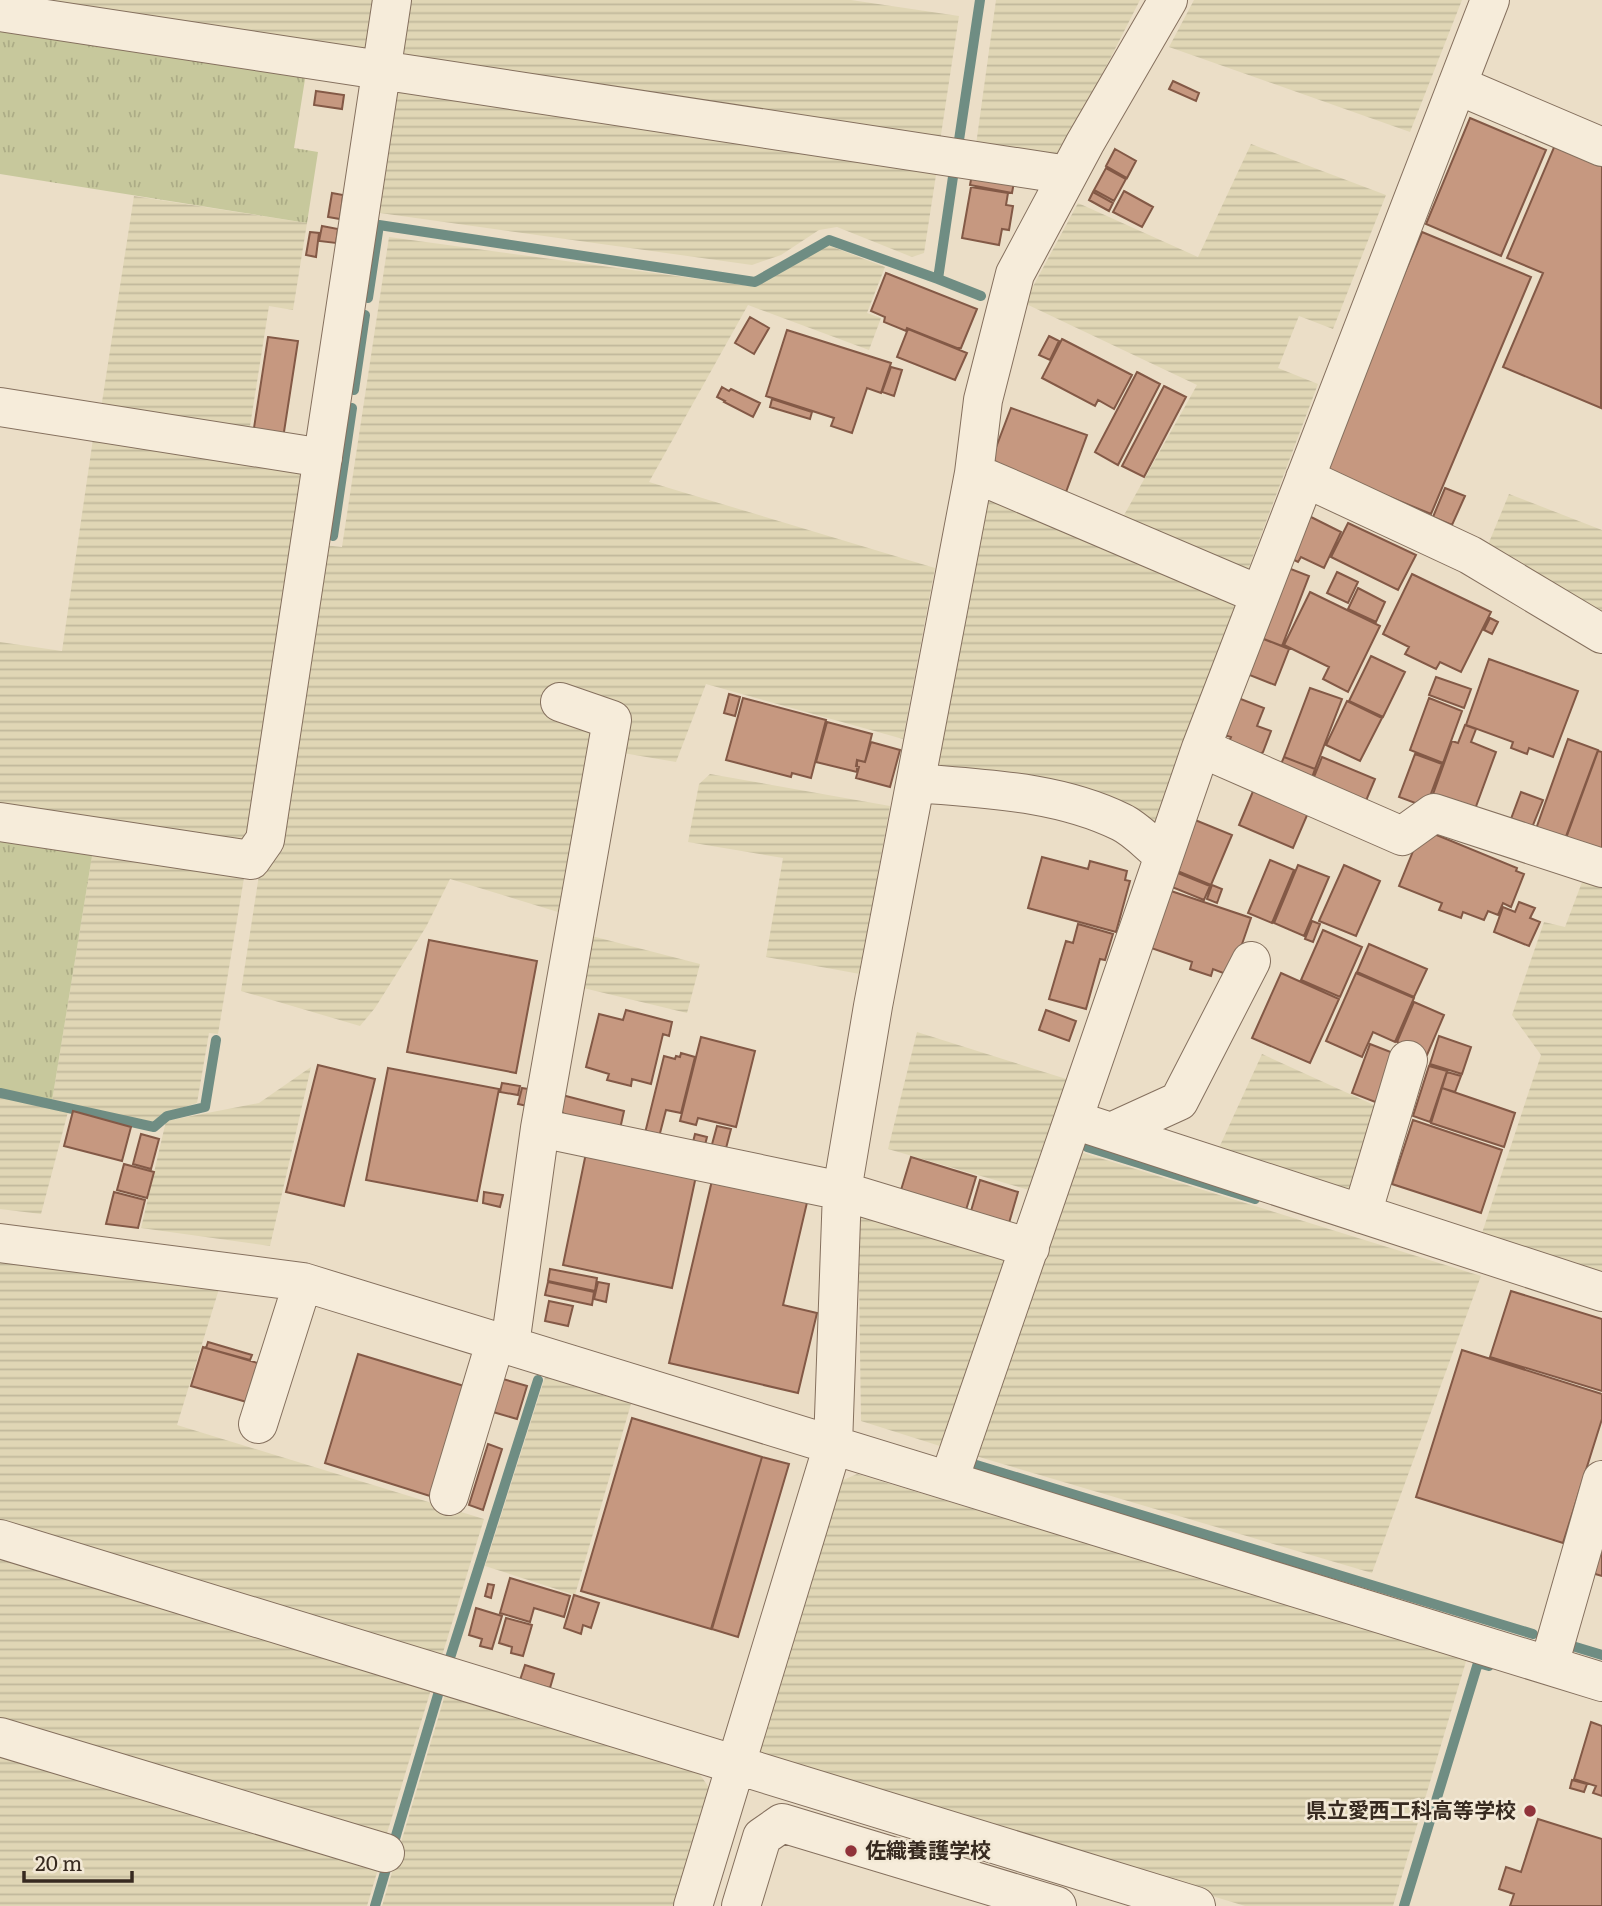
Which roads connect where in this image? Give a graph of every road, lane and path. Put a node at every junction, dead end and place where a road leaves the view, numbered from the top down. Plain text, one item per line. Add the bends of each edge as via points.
1 (392, 0) edge
2 (1168, 0) edge
3 (1490, 0) edge
4 (0, 12) edge
5 (382, 70) junction
6 (1457, 85) junction
7 (1602, 147) edge
8 (1068, 175) junction
9 (0, 407) edge
10 (323, 458) junction
11 (974, 473) junction
12 (1305, 478) junction
13 (1260, 595) junction
14 (1602, 634) edge
15 (560, 702) dead end
16 (1201, 748) junction
17 (916, 783) junction
18 (0, 822) edge
19 (1163, 855) junction
20 (1602, 868) edge
21 (1251, 961) dead end
22 (1408, 1060) dead end
23 (1074, 1120) junction
24 (540, 1128) junction
25 (1111, 1132) junction
26 (842, 1191) junction
27 (1362, 1214) junction
28 (0, 1243) edge
29 (1030, 1248) junction
30 (303, 1282) junction
31 (1602, 1292) edge
32 (503, 1343) junction
33 (258, 1424) dead end
34 (833, 1445) junction
35 (949, 1480) junction
36 (1602, 1480) edge
37 (449, 1496) dead end
38 (0, 1539) edge
39 (1549, 1665) junction
40 (1602, 1682) edge
41 (0, 1737) edge
42 (735, 1766) junction
43 (385, 1853) dead end
44 (693, 1906) edge
45 (741, 1906) edge
46 (1057, 1906) edge
47 (1196, 1906) edge

1 - 5 street
2 - 8 street
3 - 6 street
4 - 5 street
5 - 8 street
5 - 10 street
6 - 7 street
6 - 12 street
8 - 11 street via 1015,274 983,400
9 - 10 street
10 - 18 street via 265,840 251,860
11 - 13 street
11 - 17 street
12 - 13 street
12 - 14 street via 1470,555
13 - 16 street
15 - 24 street via 612,720
16 - 19 street
16 - 20 street via 1402,836 1434,813
17 - 19 street via 1002,790 1072,803 1123,823
17 - 26 street
19 - 23 street
21 - 25 street via 1179,1101
22 - 27 street
23 - 25 street
23 - 29 street
24 - 26 street
24 - 32 street
25 - 27 street
26 - 29 street
26 - 34 street
27 - 31 street
28 - 30 street
29 - 35 street
30 - 32 street
30 - 33 street
32 - 34 street
32 - 37 street
34 - 35 street
34 - 42 street
35 - 39 street
36 - 39 street
38 - 42 street
39 - 40 street
41 - 43 street
42 - 44 street
42 - 47 street
45 - 46 street via 762,1837 782,1823

